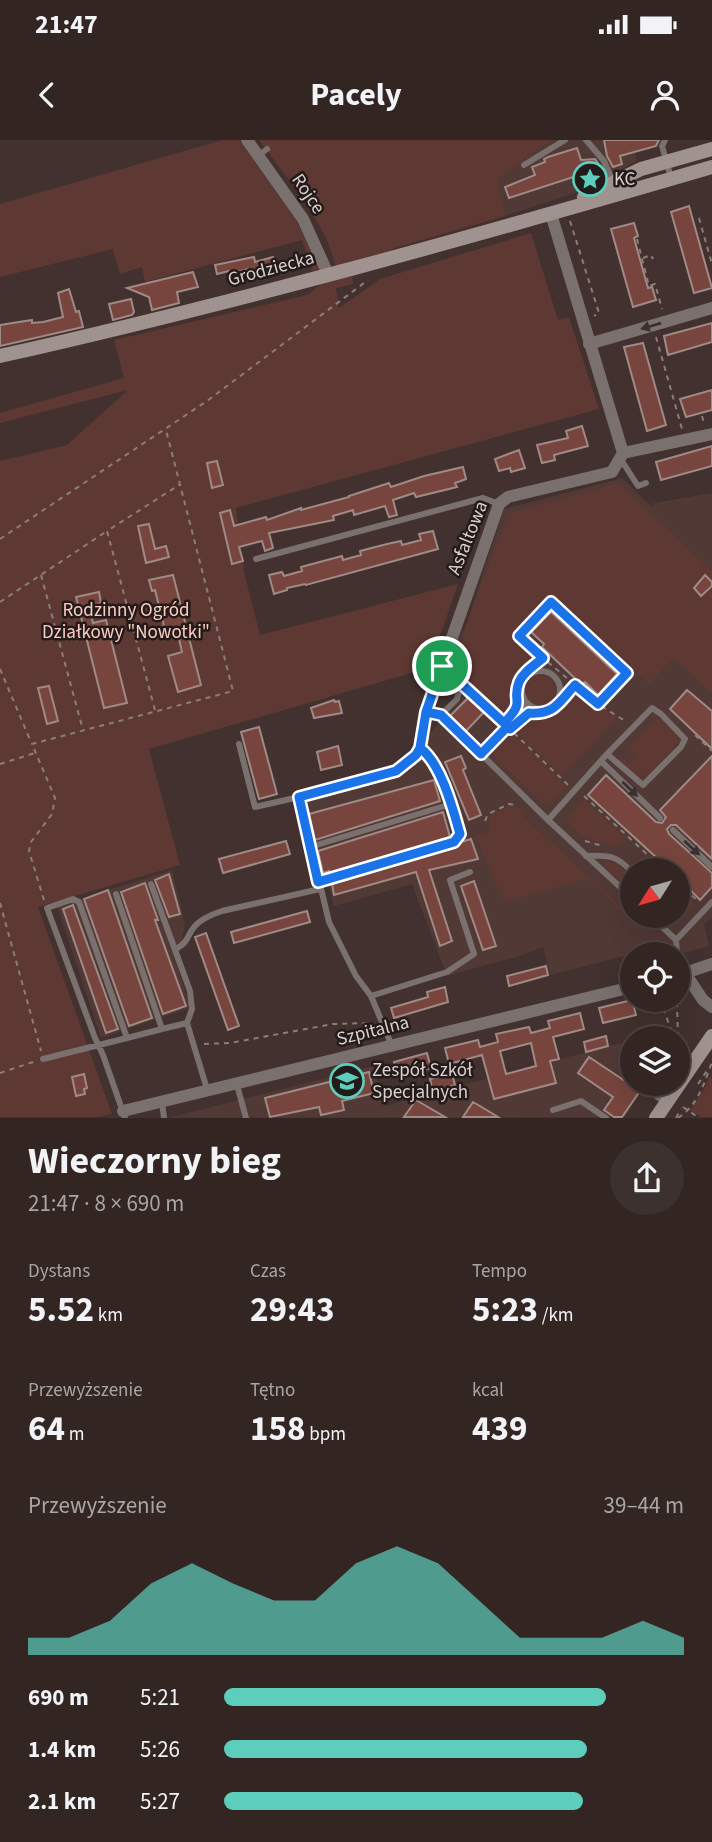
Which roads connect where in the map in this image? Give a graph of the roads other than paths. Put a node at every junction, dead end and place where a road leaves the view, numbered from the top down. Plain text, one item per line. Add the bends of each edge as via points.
1 (247, 140) edge
2 (565, 140) edge
3 (586, 140) edge
4 (665, 140) edge
5 (712, 149) edge
6 (667, 162) junction
7 (524, 165) dead end
8 (712, 167) edge
9 (672, 178) junction
10 (615, 189) junction
11 (551, 214) junction
12 (328, 274) junction
13 (712, 308) edge
14 (589, 344) junction
15 (0, 356) edge
16 (712, 434) edge
17 (622, 456) junction
18 (646, 483) dead end
19 (499, 504) junction
20 (256, 559) dead end
21 (439, 673) junction
22 (528, 704) junction
23 (426, 712) junction
24 (441, 715) junction
25 (240, 744) dead end
26 (420, 748) junction
27 (481, 754) junction
28 (607, 754) junction
29 (601, 761) junction
30 (299, 797) junction
31 (451, 804) junction
32 (660, 818) dead end
33 (548, 820) junction
34 (673, 830) dead end
35 (310, 847) junction
36 (586, 856) junction
37 (620, 860) edge
38 (712, 867) edge
39 (470, 873) dead end
40 (151, 884) dead end
41 (319, 886) junction
42 (620, 887) edge
43 (116, 894) dead end
44 (712, 902) edge
45 (664, 928) edge
46 (676, 940) joint
47 (176, 949) junction
48 (712, 964) edge
49 (690, 971) edge
50 (690, 985) edge
51 (620, 990) edge
52 (371, 996) junction
53 (712, 1007) edge
54 (187, 1023) junction
55 (162, 1029) junction
56 (712, 1036) edge
57 (127, 1038) junction
58 (99, 1046) junction
59 (392, 1046) junction
60 (43, 1059) road end
61 (237, 1085) junction
62 (207, 1089) junction
63 (656, 1096) edge
64 (162, 1102) junction
65 (666, 1103) junction
66 (553, 1110) dead end
67 (124, 1114) edge
68 (164, 1118) edge
69 (246, 1118) edge
70 (606, 1118) edge
71 (656, 1118) edge

1 - 12 street, Rojce via 263,153 307,217
2 - 7 lane
3 - 10 lane via 604,161
4 - 6 lane via 662,146
5 - 6 street, Grodziecka
6 - 9 lane
6 - 10 street, Grodziecka via 641,169
8 - 9 street, Grodziecka
9 - 10 street, Grodziecka
10 - 11 street, Grodziecka
11 - 12 street, Grodziecka
11 - 14 street
12 - 15 street, Grodziecka
13 -> 14 street
14 - 17 street
16 - 17 street
17 - 18 lane via 638,486
17 - 19 street, Asfaltowa via 612,472 508,497
19 - 20 lane via 483,498
19 - 21 street, Asfaltowa
21 - 23 street, Asfaltowa
21 - 24 lane via 459,691
22 - 22 lane via 538,709 555,703 559,687 554,677 537,672 527,677 522,688
22 - 27 lane
23 - 24 lane
23 - 26 street, Asfaltowa
24 - 27 lane
25 - 30 lane via 256,807
26 - 30 street via 396,771
26 - 31 lane via 430,755
27 - 33 lane
28 - 28 lane via 643,785 685,739 652,708
28 - 29 lane
29 -> 32 lane
29 - 33 lane
30 - 35 lane
31 - 35 lane
31 - 41 lane via 460,834 454,842
33 - 36 lane
34 -> 38 lane
35 - 41 lane
36 - 37 lane
36 - 42 lane
39 - 52 lane via 450,880 474,954 447,972
40 - 47 lane
41 - 47 lane via 207,917
41 - 52 lane via 329,922
43 - 55 lane
44 - 46 lane
45 - 46 lane
47 - 54 lane via 190,990 192,1009
48 - 49 street
50 - 53 street
51 - 59 street, Szpitalna
52 - 59 lane
54 - 55 lane
54 - 62 lane
55 - 57 lane
56 - 65 street
57 - 58 lane
57 - 58 lane via 79,902 74,899 47,908
58 - 60 lane
58 - 67 lane
59 - 61 street, Szpitalna
61 - 62 street, Szpitalna
61 - 69 lane
62 - 64 street, Szpitalna
63 - 65 lane
64 - 67 street, Szpitalna
64 - 68 lane
65 - 71 street
66 - 70 lane via 581,1101

